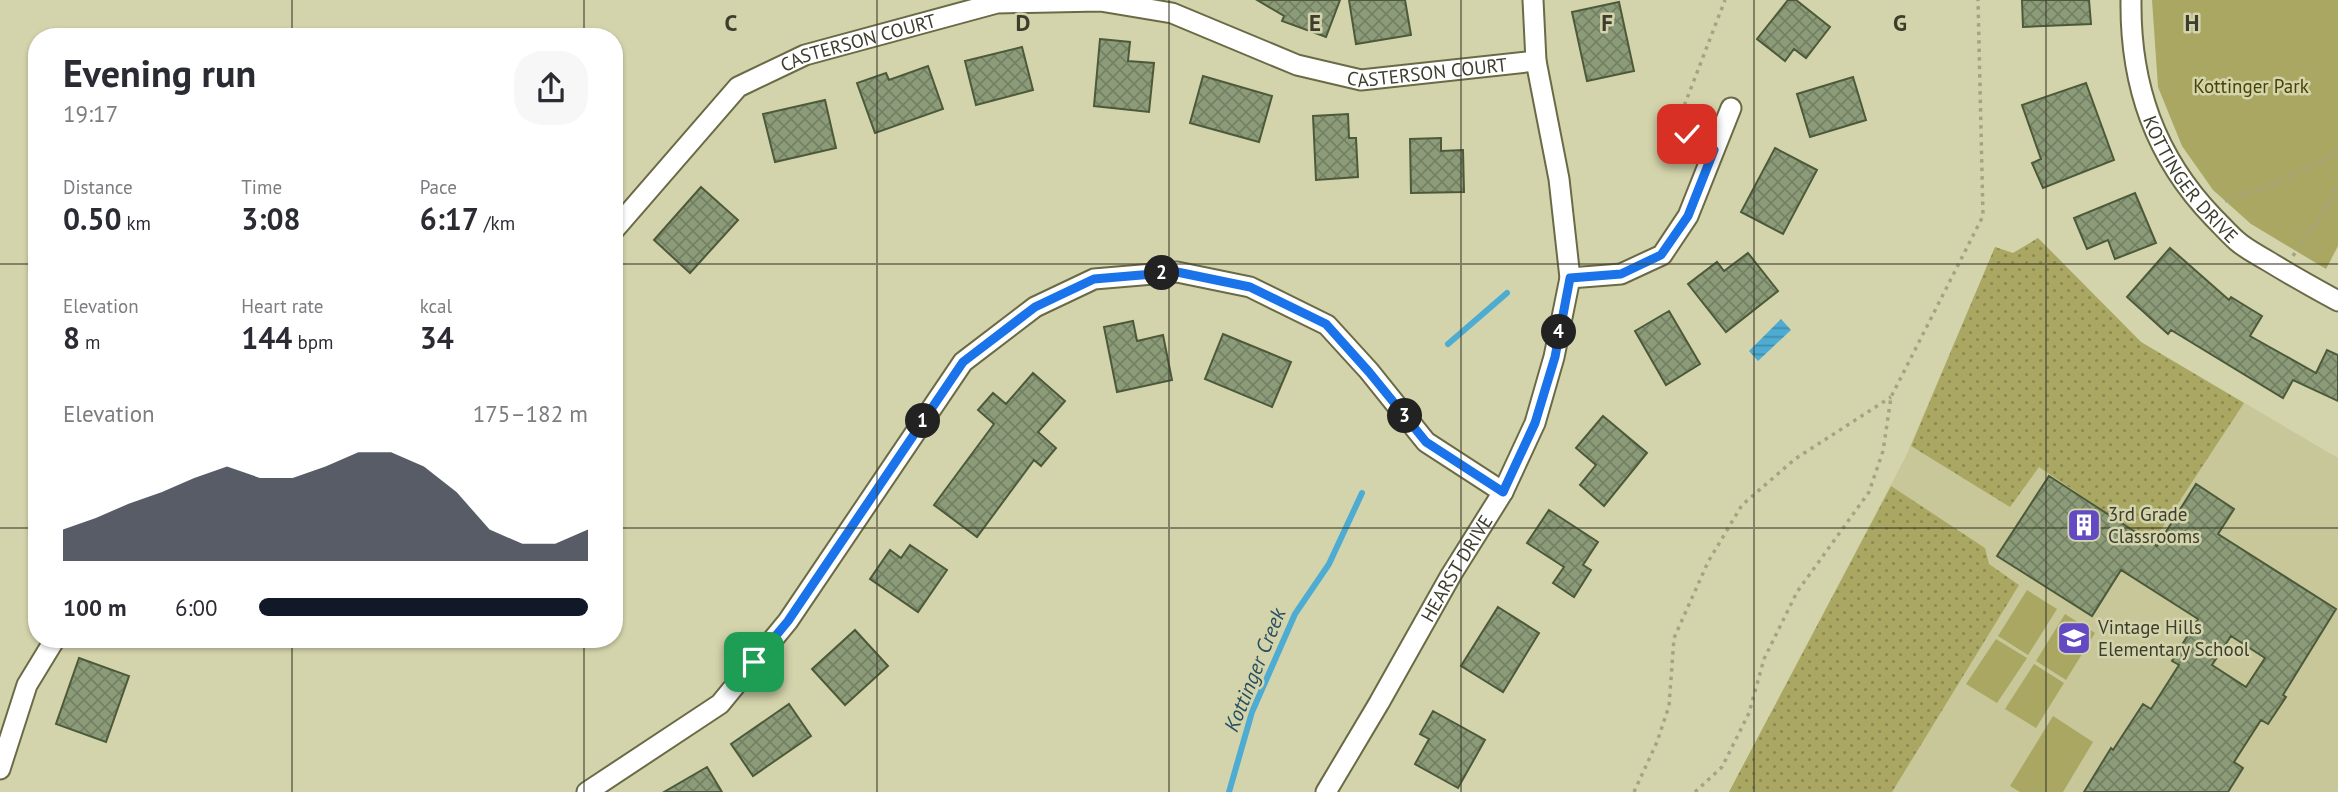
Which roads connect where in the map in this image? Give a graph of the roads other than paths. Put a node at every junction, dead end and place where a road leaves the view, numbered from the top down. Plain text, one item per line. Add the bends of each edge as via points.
1 (1533, 0) edge
2 (2132, 0) edge
3 (1536, 61) junction
4 (1731, 108) dead end
5 (623, 220) edge
6 (1570, 278) junction
7 (2338, 301) edge
8 (1503, 492) junction
9 (50, 648) edge
10 (0, 769) edge
11 (587, 792) edge
12 (1326, 792) edge

1 - 3 street, HEARST DRIVE
2 - 7 street, KOTTINGER DRIVE via 2136,73 2164,153 2195,198 2237,242
3 - 5 street, CASTERSON COURT via 1361,80 1297,65 1172,13 1100,1 997,3 805,55 738,87
3 - 6 street, HEARST DRIVE via 1559,179
4 - 6 street via 1688,216 1661,255 1621,274
6 - 8 street, HEARST DRIVE via 1555,357 1535,423
8 - 11 street via 1426,442 1326,324 1250,287 1177,272 1094,279 1035,307 963,362 788,621 720,704
8 - 12 street, HEARST DRIVE
9 - 10 street via 27,685

